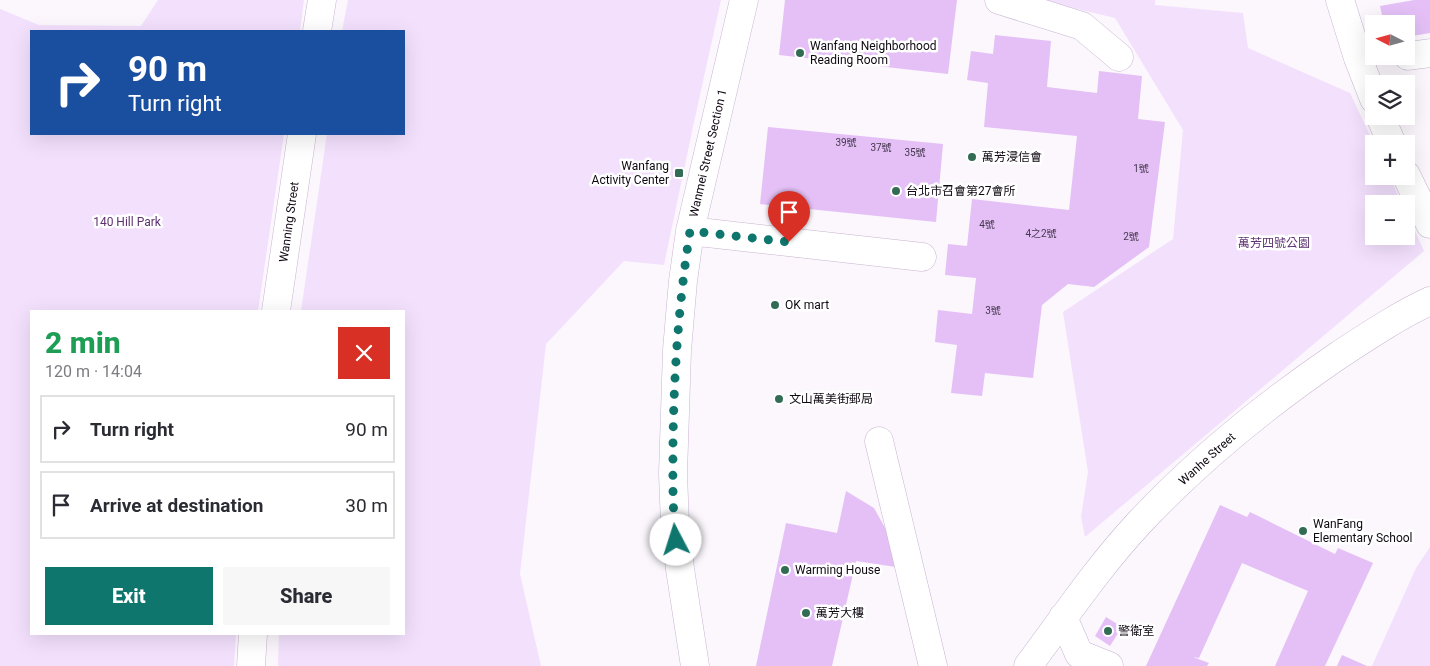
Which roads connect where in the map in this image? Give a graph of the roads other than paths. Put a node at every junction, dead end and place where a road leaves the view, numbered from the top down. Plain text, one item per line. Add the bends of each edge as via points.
1 (322, 0) edge
2 (744, 0) edge
3 (999, 0) edge
4 (1340, 0) edge
5 (317, 30) edge
6 (1119, 57) dead end
7 (1365, 76) edge
8 (302, 135) edge
9 (1411, 185) edge
10 (1430, 224) edge
11 (690, 231) junction
12 (922, 257) dead end
13 (1430, 301) edge
14 (276, 310) edge
15 (879, 441) dead end
16 (1063, 617) junction
17 (253, 635) edge
18 (251, 666) edge
19 (695, 666) edge
20 (933, 666) edge
21 (1028, 666) edge
22 (1108, 666) edge

1 - 5 street
2 - 11 street, Wanmei Street Section 1
3 - 6 street via 1082,26
4 - 7 street
8 - 14 street, Wanning Street
9 - 10 street
11 - 12 street
11 - 19 street, Wanmei Street Section 1 via 677,350 673,474 680,569
13 - 16 street, Wanhe Street via 1307,377 1249,421 1139,523
15 - 20 street
16 - 21 street, Wanhe Street
16 - 22 street via 1079,654
17 - 18 street

